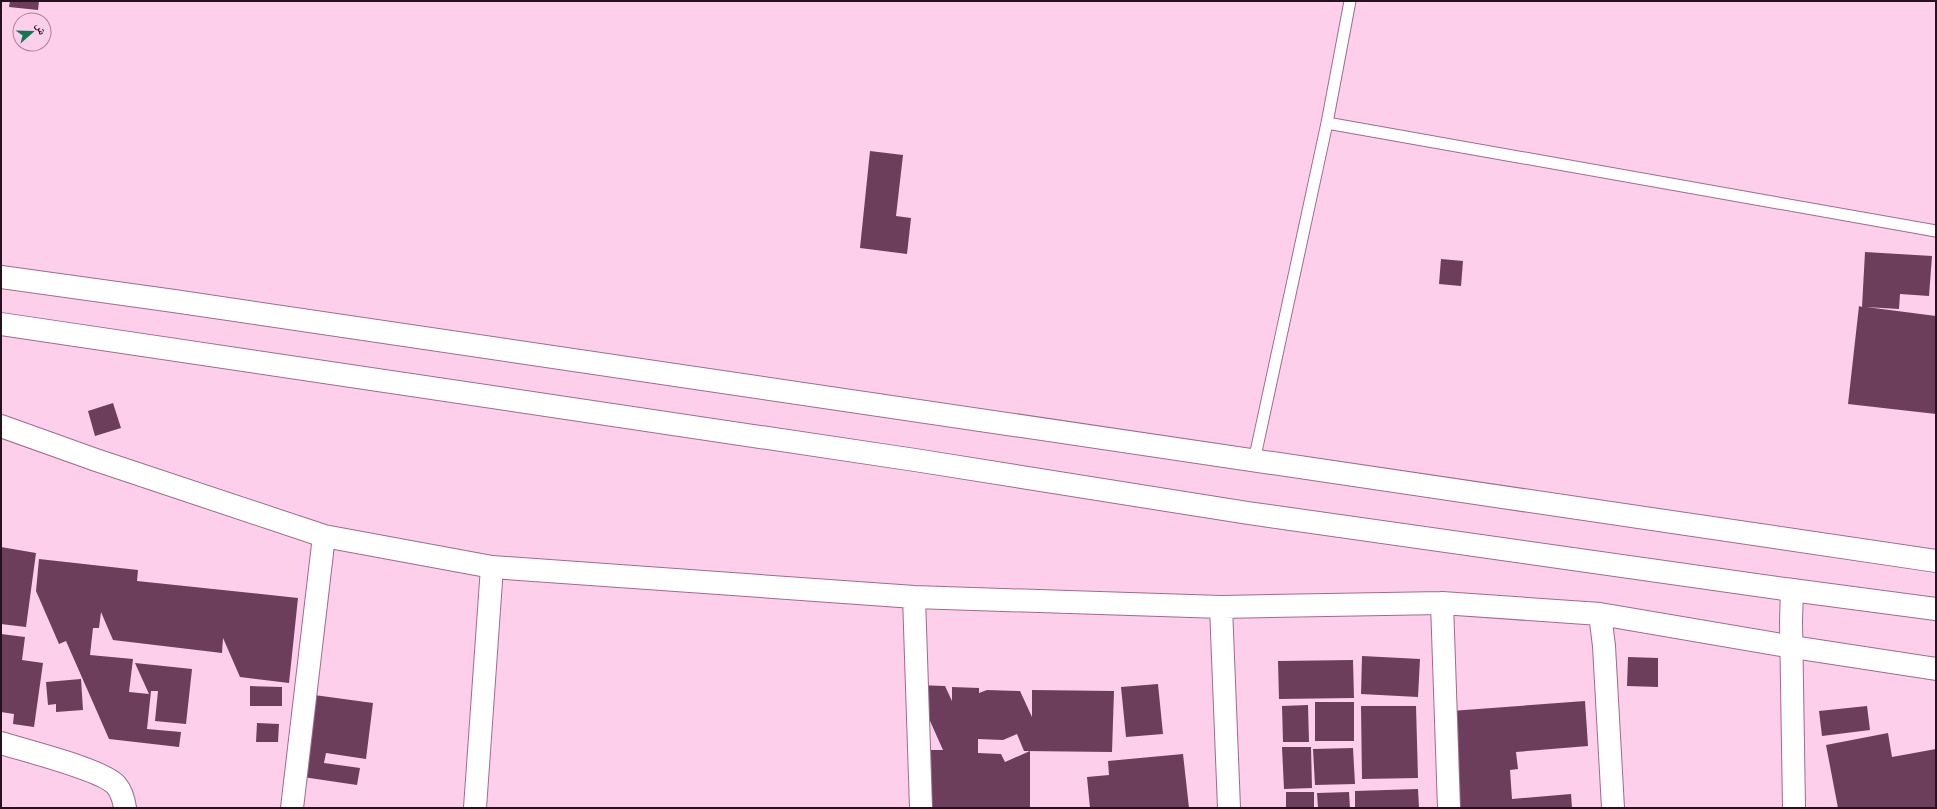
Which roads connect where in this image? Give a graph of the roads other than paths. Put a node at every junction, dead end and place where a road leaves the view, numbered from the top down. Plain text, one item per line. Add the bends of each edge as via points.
1 (1350, 1) edge
2 (1327, 123) junction
3 (1936, 231) edge
4 (1, 277) edge
5 (1, 324) edge
6 (2, 429) edge
7 (1254, 461) junction
8 (324, 536) junction
9 (1936, 561) edge
10 (492, 567) junction
11 (1792, 590) junction
12 (914, 597) junction
13 (1442, 603) junction
14 (1221, 607) junction
15 (1936, 609) edge
16 (1600, 614) junction
17 (1793, 647) junction
18 (1936, 669) edge
19 (1, 743) edge
20 (125, 808) edge
21 (292, 808) edge
22 (475, 808) edge
23 (921, 808) edge
24 (1229, 808) edge
25 (1449, 808) edge
26 (1613, 808) edge
27 (1794, 808) edge

1 - 2 lane
2 - 3 lane
2 - 7 lane
4 - 7 main road
5 - 11 main road via 915,460 1248,513
6 - 8 main road
7 - 9 main road
8 - 10 main road
8 - 21 main road
10 - 12 main road
10 - 22 main road
11 - 15 main road
11 - 17 main road
12 - 14 main road
12 - 23 main road
13 - 14 main road
13 - 16 main road
13 - 25 main road
14 - 24 main road
16 - 17 main road
16 - 26 main road
17 - 18 main road
17 - 27 main road
19 - 20 main road via 98,774 116,786

